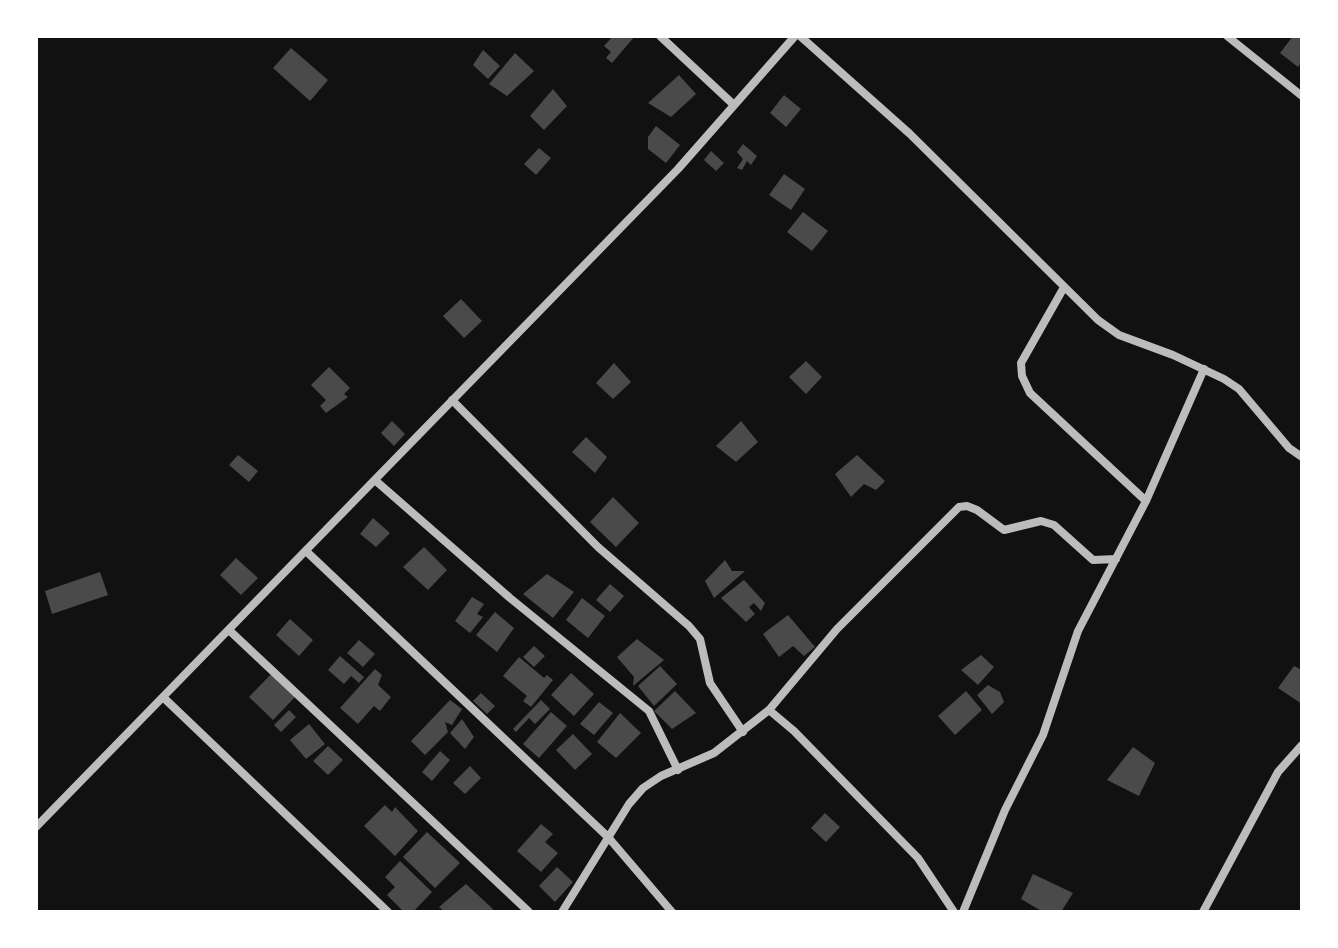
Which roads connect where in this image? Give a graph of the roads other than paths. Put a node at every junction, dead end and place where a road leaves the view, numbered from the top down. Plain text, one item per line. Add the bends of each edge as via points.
1 (660, 36) edge
2 (797, 36) edge
3 (1227, 36) edge
4 (1302, 96) edge
5 (734, 105) junction
6 (1063, 289) junction
7 (1204, 369) junction
8 (452, 400) junction
9 (1302, 457) edge
10 (376, 481) junction
11 (1146, 501) junction
12 (307, 552) junction
13 (1116, 559) junction
14 (230, 631) junction
15 (164, 698) junction
16 (769, 710) junction
17 (743, 732) junction
18 (1302, 745) edge
19 (678, 770) junction
20 (36, 827) edge
21 (608, 837) junction
22 (388, 912) edge
23 (529, 912) edge
24 (562, 912) edge
25 (672, 912) edge
26 (954, 912) edge
27 (963, 912) edge
28 (1203, 912) edge

1 - 5 street
2 - 5 street
2 - 6 street via 910,134
3 - 4 street
5 - 8 street
6 - 7 street via 1119,335
6 - 11 street via 1021,363 1022,376 1030,393
7 - 9 street via 1239,389
7 - 11 street
8 - 10 street
8 - 17 street via 598,547 689,626 700,639 710,683
10 - 12 street
10 - 19 street via 649,711
11 - 13 street
12 - 14 street
12 - 21 street
13 - 16 street via 1093,560 1054,525 1041,521 1004,530 977,510 959,507 837,629
13 - 27 street via 1078,631 1043,735
14 - 15 street
14 - 23 street
15 - 20 street
15 - 22 street
16 - 17 street
16 - 26 street via 900,838
17 - 19 street
18 - 28 street via 1278,772
19 - 21 street via 643,788
21 - 24 street
21 - 25 street

